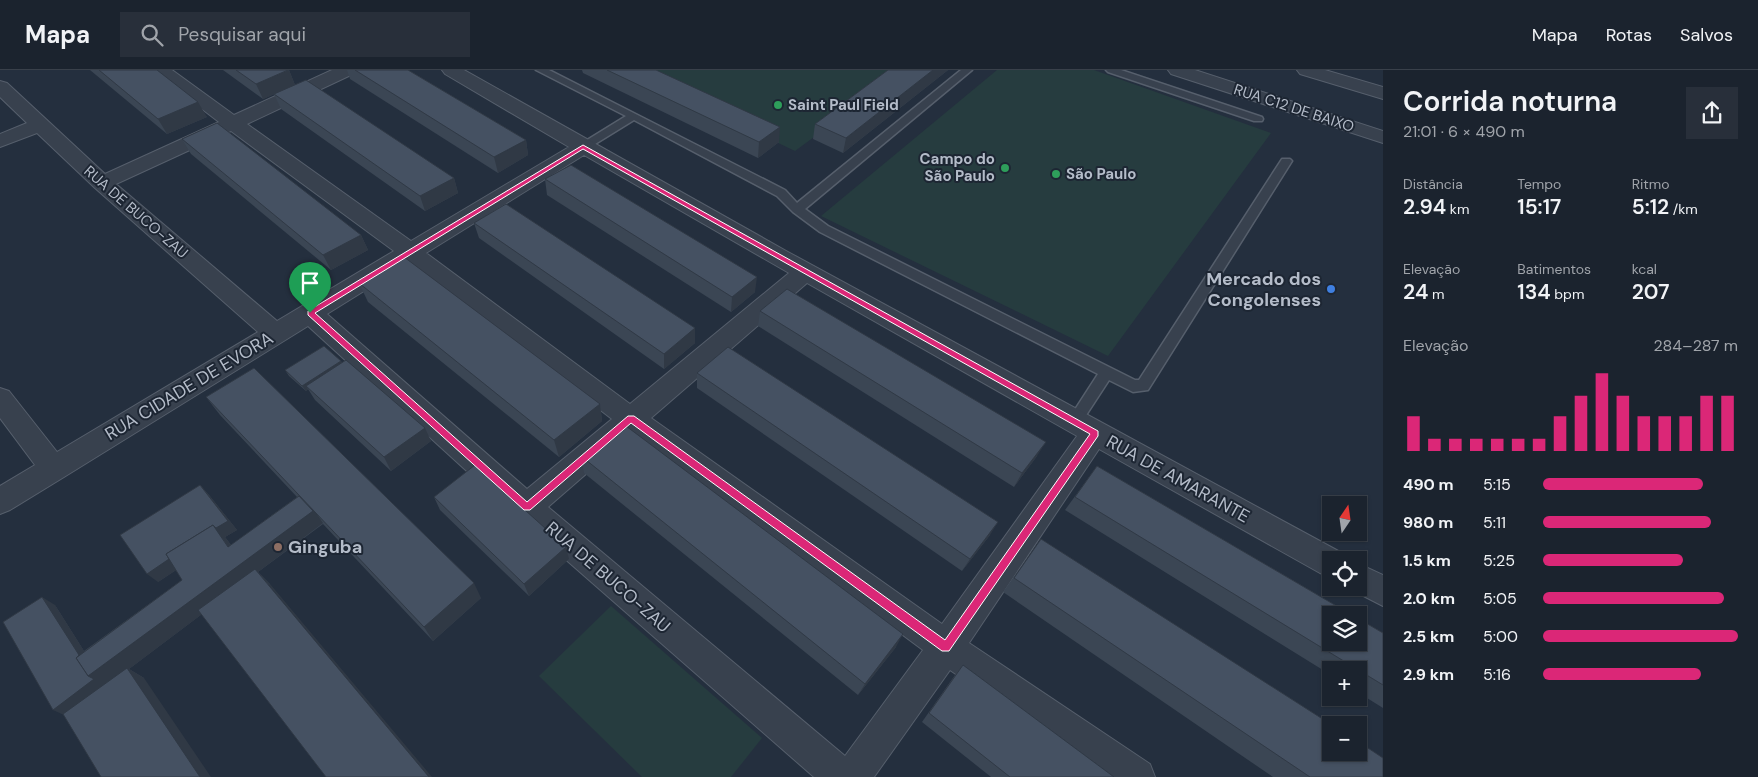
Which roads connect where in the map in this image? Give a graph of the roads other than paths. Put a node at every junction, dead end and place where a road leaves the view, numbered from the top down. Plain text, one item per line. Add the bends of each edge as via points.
1 (160, 70) edge
2 (347, 70) edge
3 (451, 70) edge
4 (541, 70) edge
5 (967, 70) edge
6 (1111, 70) edge
7 (1177, 70) edge
8 (1306, 70) edge
9 (0, 87) edge
10 (1383, 93) edge
11 (634, 116) junction
12 (1258, 119) dead end
13 (233, 122) junction
14 (41, 124) junction
15 (1383, 137) edge
16 (0, 140) edge
17 (583, 147) junction
18 (1286, 161) dead end
19 (102, 183) junction
20 (796, 209) junction
21 (410, 252) junction
22 (806, 271) junction
23 (310, 313) junction
24 (275, 333) junction
25 (1106, 373) junction
26 (0, 398) edge
27 (631, 419) junction
28 (1084, 428) junction
29 (54, 469) junction
30 (0, 501) edge
31 (527, 507) junction
32 (1322, 558) edge
33 (1367, 582) edge
34 (1383, 591) edge
35 (946, 647) junction
36 (842, 777) edge
37 (852, 777) edge
38 (1137, 777) edge

1 - 13 street
2 - 13 street
3 - 17 street, RUA DE AMARANTE
4 - 11 lane
5 - 20 lane
6 - 12 lane
7 - 15 street, RUA C12 DE BAIXO
8 - 10 street
9 - 14 street, RUA DE BUCO-ZAU
11 - 17 lane
11 - 20 lane via 781,193
13 - 19 street
13 - 21 street
14 - 16 street
14 - 19 street, RUA DE BUCO-ZAU
17 - 21 street, RUA CIDADE DE EVORA
17 - 22 street, RUA DE AMARANTE
18 - 25 lane via 1143,386 1133,386
19 - 24 street, RUA DE BUCO-ZAU
20 - 25 lane via 824,229
21 - 23 street, RUA CIDADE DE EVORA
21 - 27 street
22 - 27 street
22 - 28 street, RUA DE AMARANTE
23 - 24 street, RUA CIDADE DE EVORA
23 - 31 street, RUA DE BUCO-ZAU
24 - 29 street, RUA CIDADE DE EVORA
25 - 28 lane
26 - 29 street
27 - 31 street
27 - 35 street
28 - 32 street, RUA DE AMARANTE
28 - 35 street
29 - 30 street, RUA CIDADE DE EVORA
31 - 36 street, RUA DE BUCO-ZAU
33 - 34 street
35 - 37 street
35 - 38 street

